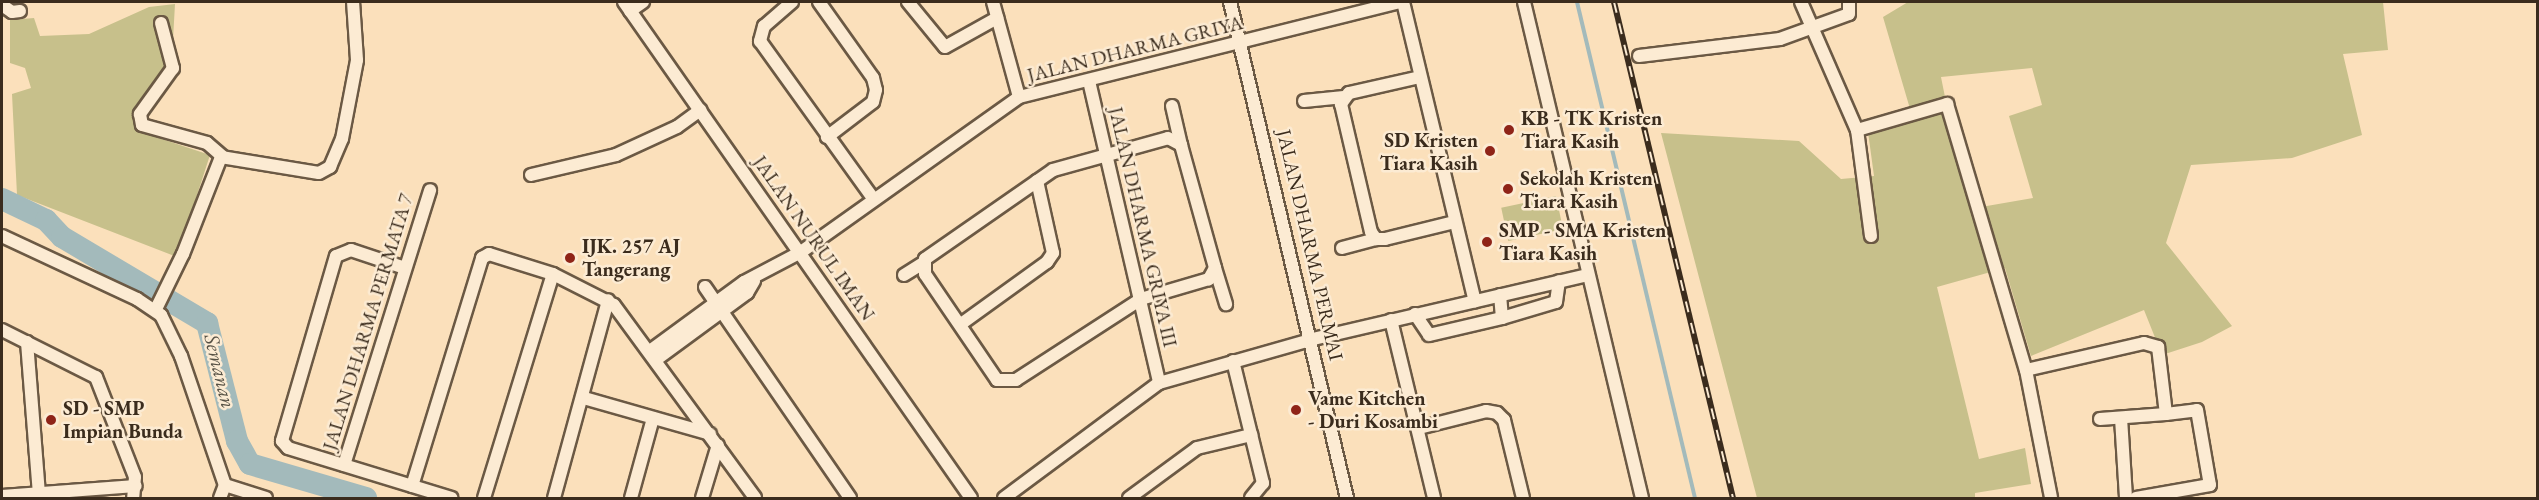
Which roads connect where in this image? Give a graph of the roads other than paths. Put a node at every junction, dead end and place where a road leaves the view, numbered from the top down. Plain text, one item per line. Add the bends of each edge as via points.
1 (353, 2) edge
2 (643, 2) edge
3 (792, 2) edge
4 (819, 2) edge
5 (908, 2) edge
6 (993, 2) edge
7 (1230, 2) edge
8 (1401, 2) edge
9 (1524, 2) edge
10 (1801, 2) edge
11 (1849, 2) edge
12 (2, 5) edge
13 (627, 6) edge
14 (20, 11) dead end
15 (997, 18) junction
16 (161, 23) dead end
17 (1813, 28) junction
18 (1241, 43) junction
19 (1639, 56) dead end
20 (1420, 77) junction
21 (1089, 81) junction
22 (1344, 97) junction
23 (1020, 98) junction
24 (1304, 101) dead end
25 (1172, 106) dead end
26 (700, 110) junction
27 (1857, 130) junction
28 (827, 137) junction
29 (1181, 145) junction
30 (1106, 152) junction
31 (222, 156) junction
32 (531, 175) dead end
33 (1037, 181) junction
34 (430, 190) dead end
35 (873, 198) junction
36 (1455, 222) junction
37 (2, 236) edge
38 (1871, 236) dead end
39 (1376, 239) junction
40 (1342, 248) dead end
41 (801, 252) junction
42 (923, 263) junction
43 (405, 268) junction
44 (1215, 268) junction
45 (553, 274) junction
46 (1585, 275) junction
47 (904, 276) dead end
48 (1559, 281) junction
49 (705, 287) dead end
50 (1500, 295) junction
51 (1141, 299) junction
52 (608, 300) junction
53 (1475, 301) junction
54 (1226, 304) dead end
55 (157, 307) junction
56 (719, 308) junction
57 (1414, 314) junction
58 (1502, 318) junction
59 (1391, 320) junction
60 (961, 324) junction
61 (2, 330) edge
62 (1313, 339) junction
63 (27, 342) junction
64 (654, 355) junction
65 (1233, 361) junction
66 (2026, 370) junction
67 (1159, 383) junction
68 (584, 398) junction
69 (2166, 414) junction
70 (653, 418) junction
71 (2121, 418) junction
72 (2100, 419) dead end
73 (1419, 428) junction
74 (710, 434) junction
75 (1251, 435) junction
76 (718, 446) junction
77 (344, 465) junction
78 (225, 485) junction
79 (136, 486) junction
80 (412, 486) junction
81 (39, 493) junction
82 (2, 496) edge
83 (2165, 496) edge
84 (133, 498) edge
85 (220, 498) edge
86 (266, 498) edge
87 (452, 498) edge
88 (484, 498) edge
89 (554, 498) edge
90 (631, 498) edge
91 (702, 498) edge
92 (755, 498) edge
93 (850, 498) edge
94 (971, 498) edge
95 (1004, 498) edge
96 (1129, 498) edge
97 (1251, 498) edge
98 (1347, 498) edge
99 (1434, 498) edge
100 (1523, 498) edge
101 (1642, 498) edge
102 (2051, 498) edge
103 (2126, 498) edge
104 (2136, 498) edge

1 - 31 street via 357,60 342,139 330,167 319,173
2 - 13 street
3 - 28 street via 764,26 759,39
4 - 28 street via 873,78 876,90 873,102
5 - 15 street via 945,47
6 - 15 street
7 - 18 street, JALAN DHARMA PERMAI
8 - 18 street, JALAN DHARMA GRIYA
8 - 20 street
9 - 46 street
10 - 17 street
11 - 17 street via 1849,14
12 - 14 street via 12,12
13 - 26 street, JALAN NURUL IMAN
15 - 23 street
16 - 31 street via 173,68 140,114 142,124 207,143
17 - 19 street via 1767,42
17 - 27 street
18 - 21 street, JALAN DHARMA GRIYA
18 - 62 street, JALAN DHARMA PERMAI
20 - 22 street
20 - 36 street
21 - 23 street, JALAN DHARMA GRIYA
21 - 30 street, JALAN DHARMA GRIYA III
22 - 24 street
22 - 39 street via 1341,104
23 - 35 street
25 - 29 street
26 - 32 street via 676,127 616,155
26 - 41 street, JALAN NURUL IMAN
27 - 38 street
27 - 66 street via 1944,103 1949,107
28 - 35 street
29 - 30 street via 1168,138
29 - 44 street
30 - 33 street via 1070,162
30 - 51 street, JALAN DHARMA GRIYA III
31 - 55 street
33 - 42 street
33 - 60 street via 1054,241 1053,253 1047,262
34 - 43 street, JALAN DHARMA PERMATA 7
35 - 41 street
36 - 39 street
36 - 53 street
37 - 55 street
39 - 40 street
41 - 56 street via 754,281 744,282
41 - 94 street, JALAN NURUL IMAN
42 - 47 street
42 - 60 street via 925,274
43 - 77 street, JALAN DHARMA PERMATA 7
43 - 77 street via 351,250 336,256 281,433 288,448
44 - 51 street via 1202,284
44 - 54 street
45 - 52 street
45 - 80 street via 489,254 482,258
45 - 88 street
46 - 48 street
46 - 101 street
48 - 50 street
48 - 58 street via 1556,302
49 - 56 street
50 - 53 street
50 - 58 street
51 - 60 street via 1010,382 997,380
51 - 67 street, JALAN DHARMA GRIYA III
52 - 64 street
52 - 68 street
53 - 57 street
55 - 78 street via 181,356
56 - 64 street
56 - 93 street
57 - 58 street via 1429,335
57 - 59 street
59 - 62 street
59 - 73 street
61 - 63 street
62 - 65 street
62 - 98 street, JALAN DHARMA PERMAI
63 - 79 street via 96,377
63 - 81 street
64 - 74 street
65 - 67 street
65 - 75 street
66 - 69 street via 2108,349 2154,344
66 - 102 street
67 - 95 street
68 - 70 street
68 - 89 street
69 - 71 street
69 - 83 street via 2197,410 2210,485
70 - 74 street
70 - 90 street
71 - 72 street
71 - 103 street
73 - 99 street
73 - 100 street via 1486,411 1497,413 1504,420
74 - 76 street
75 - 96 street via 1197,448
75 - 97 street via 1263,483
76 - 91 street
76 - 92 street
77 - 80 street
78 - 85 street
78 - 86 street
79 - 81 street
79 - 84 street
80 - 87 street
81 - 82 street
83 - 104 street

